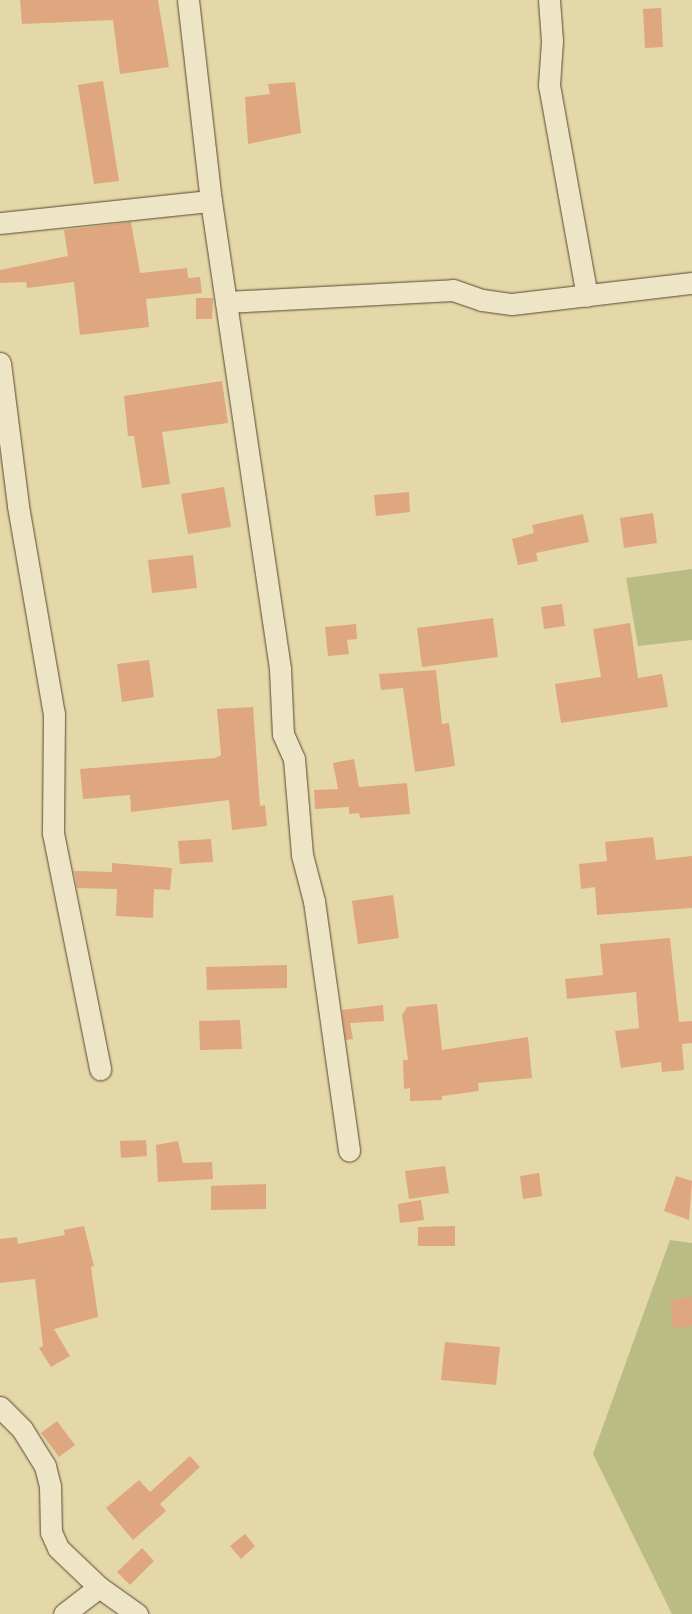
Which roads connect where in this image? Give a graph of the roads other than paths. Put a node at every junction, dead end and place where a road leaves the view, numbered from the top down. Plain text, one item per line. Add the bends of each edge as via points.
1 (188, 0) edge
2 (549, 0) edge
3 (211, 201) junction
4 (0, 223) edge
5 (692, 283) edge
6 (587, 296) junction
7 (226, 302) junction
8 (0, 363) edge
9 (100, 1069) dead end
10 (349, 1151) dead end
11 (0, 1407) edge
12 (99, 1586) junction
13 (64, 1614) edge
14 (137, 1614) edge

1 - 3 street
2 - 6 street via 552,41 549,85
3 - 4 street
3 - 7 street
5 - 6 street
6 - 7 street via 512,304 482,300 454,290
7 - 10 street via 280,669 283,734 294,759 302,855 314,901
8 - 9 street via 18,506 54,714 53,833
11 - 12 street via 22,1429 45,1466 50,1486 51,1532 58,1548
12 - 13 street
12 - 14 street

